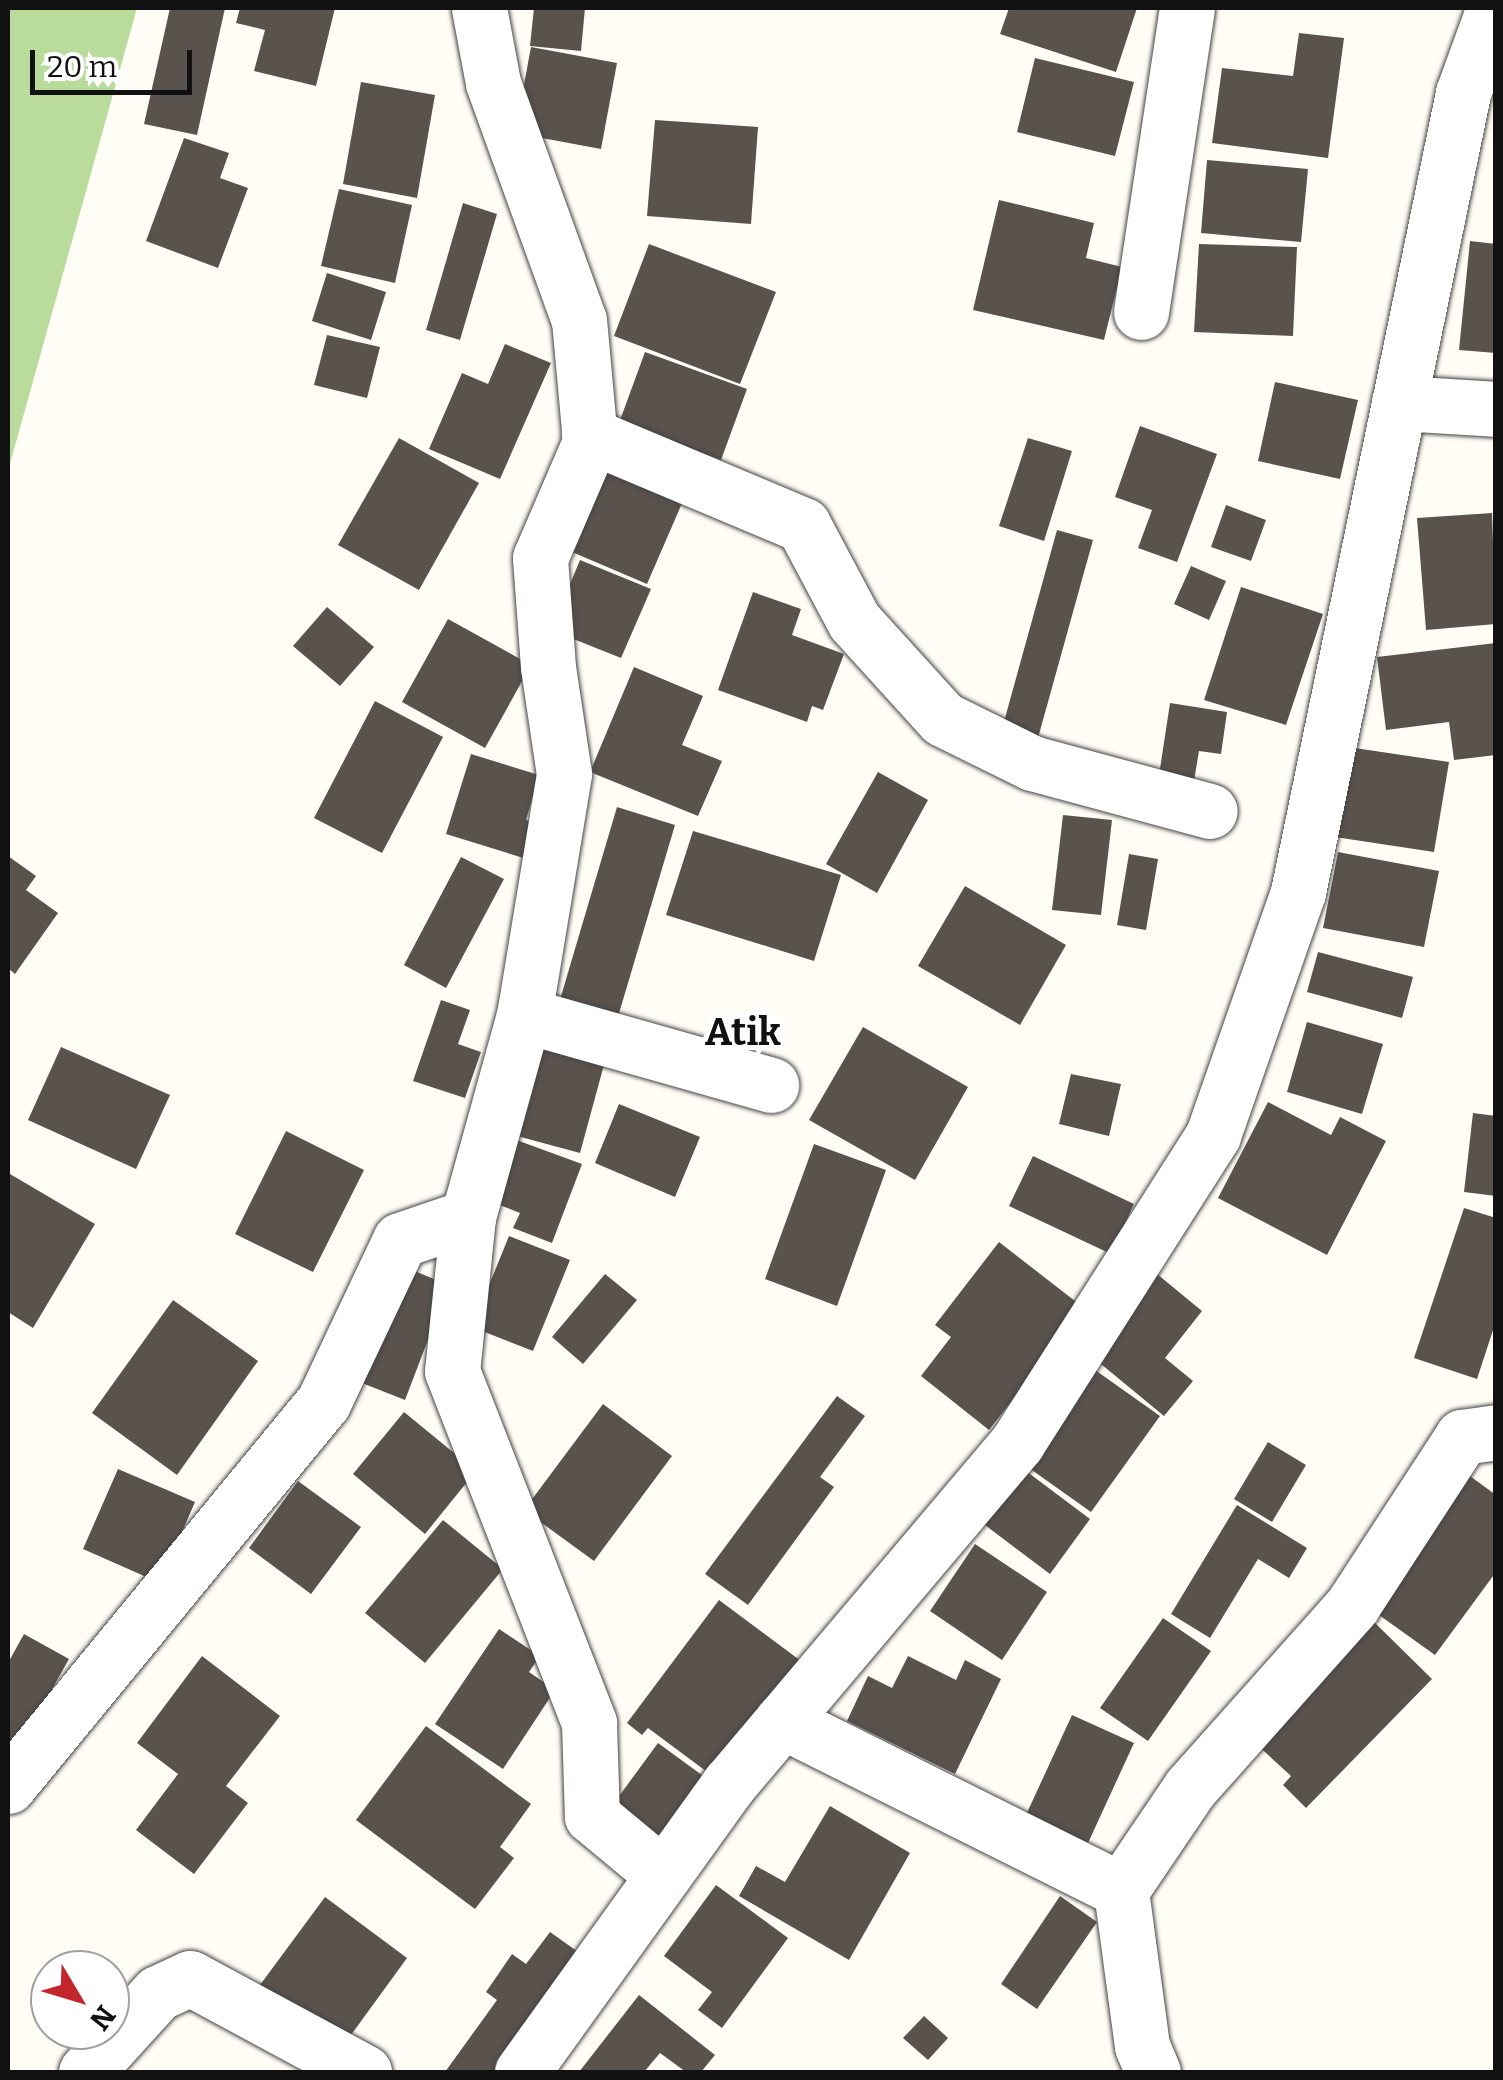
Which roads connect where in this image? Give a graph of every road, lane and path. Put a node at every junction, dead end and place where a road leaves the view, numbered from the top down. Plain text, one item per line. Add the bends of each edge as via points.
1 (479, 8) edge
2 (1188, 8) edge
3 (1494, 8) edge
4 (1141, 312) dead end
5 (1400, 403) junction
6 (1496, 409) edge
7 (589, 435) junction
8 (1210, 811) dead end
9 (524, 1015) junction
10 (772, 1085) dead end
11 (468, 1217) junction
12 (1496, 1432) edge
13 (782, 1720) junction
14 (8, 1786) edge
15 (663, 1875) junction
16 (1121, 1890) junction
17 (86, 2072) edge
18 (364, 2072) edge
19 (522, 2072) edge
20 (1153, 2072) edge

1 - 7 street via 493,84 578,320
2 - 4 street
3 - 5 street via 1463,94
5 - 6 street
5 - 13 street via 1298,892 1213,1136 1017,1443
7 - 8 street via 803,525 854,621 943,719 1032,764
7 - 9 street via 540,558 564,774
9 - 10 street
9 - 11 street
11 - 14 street via 400,1240 323,1403
11 - 15 street via 452,1371 589,1723 592,1816
12 - 16 street via 1462,1437 1352,1606 1190,1788
13 - 15 street
13 - 16 street
15 - 19 street
16 - 20 street via 1142,2046
17 - 18 street via 158,1993 190,1978

